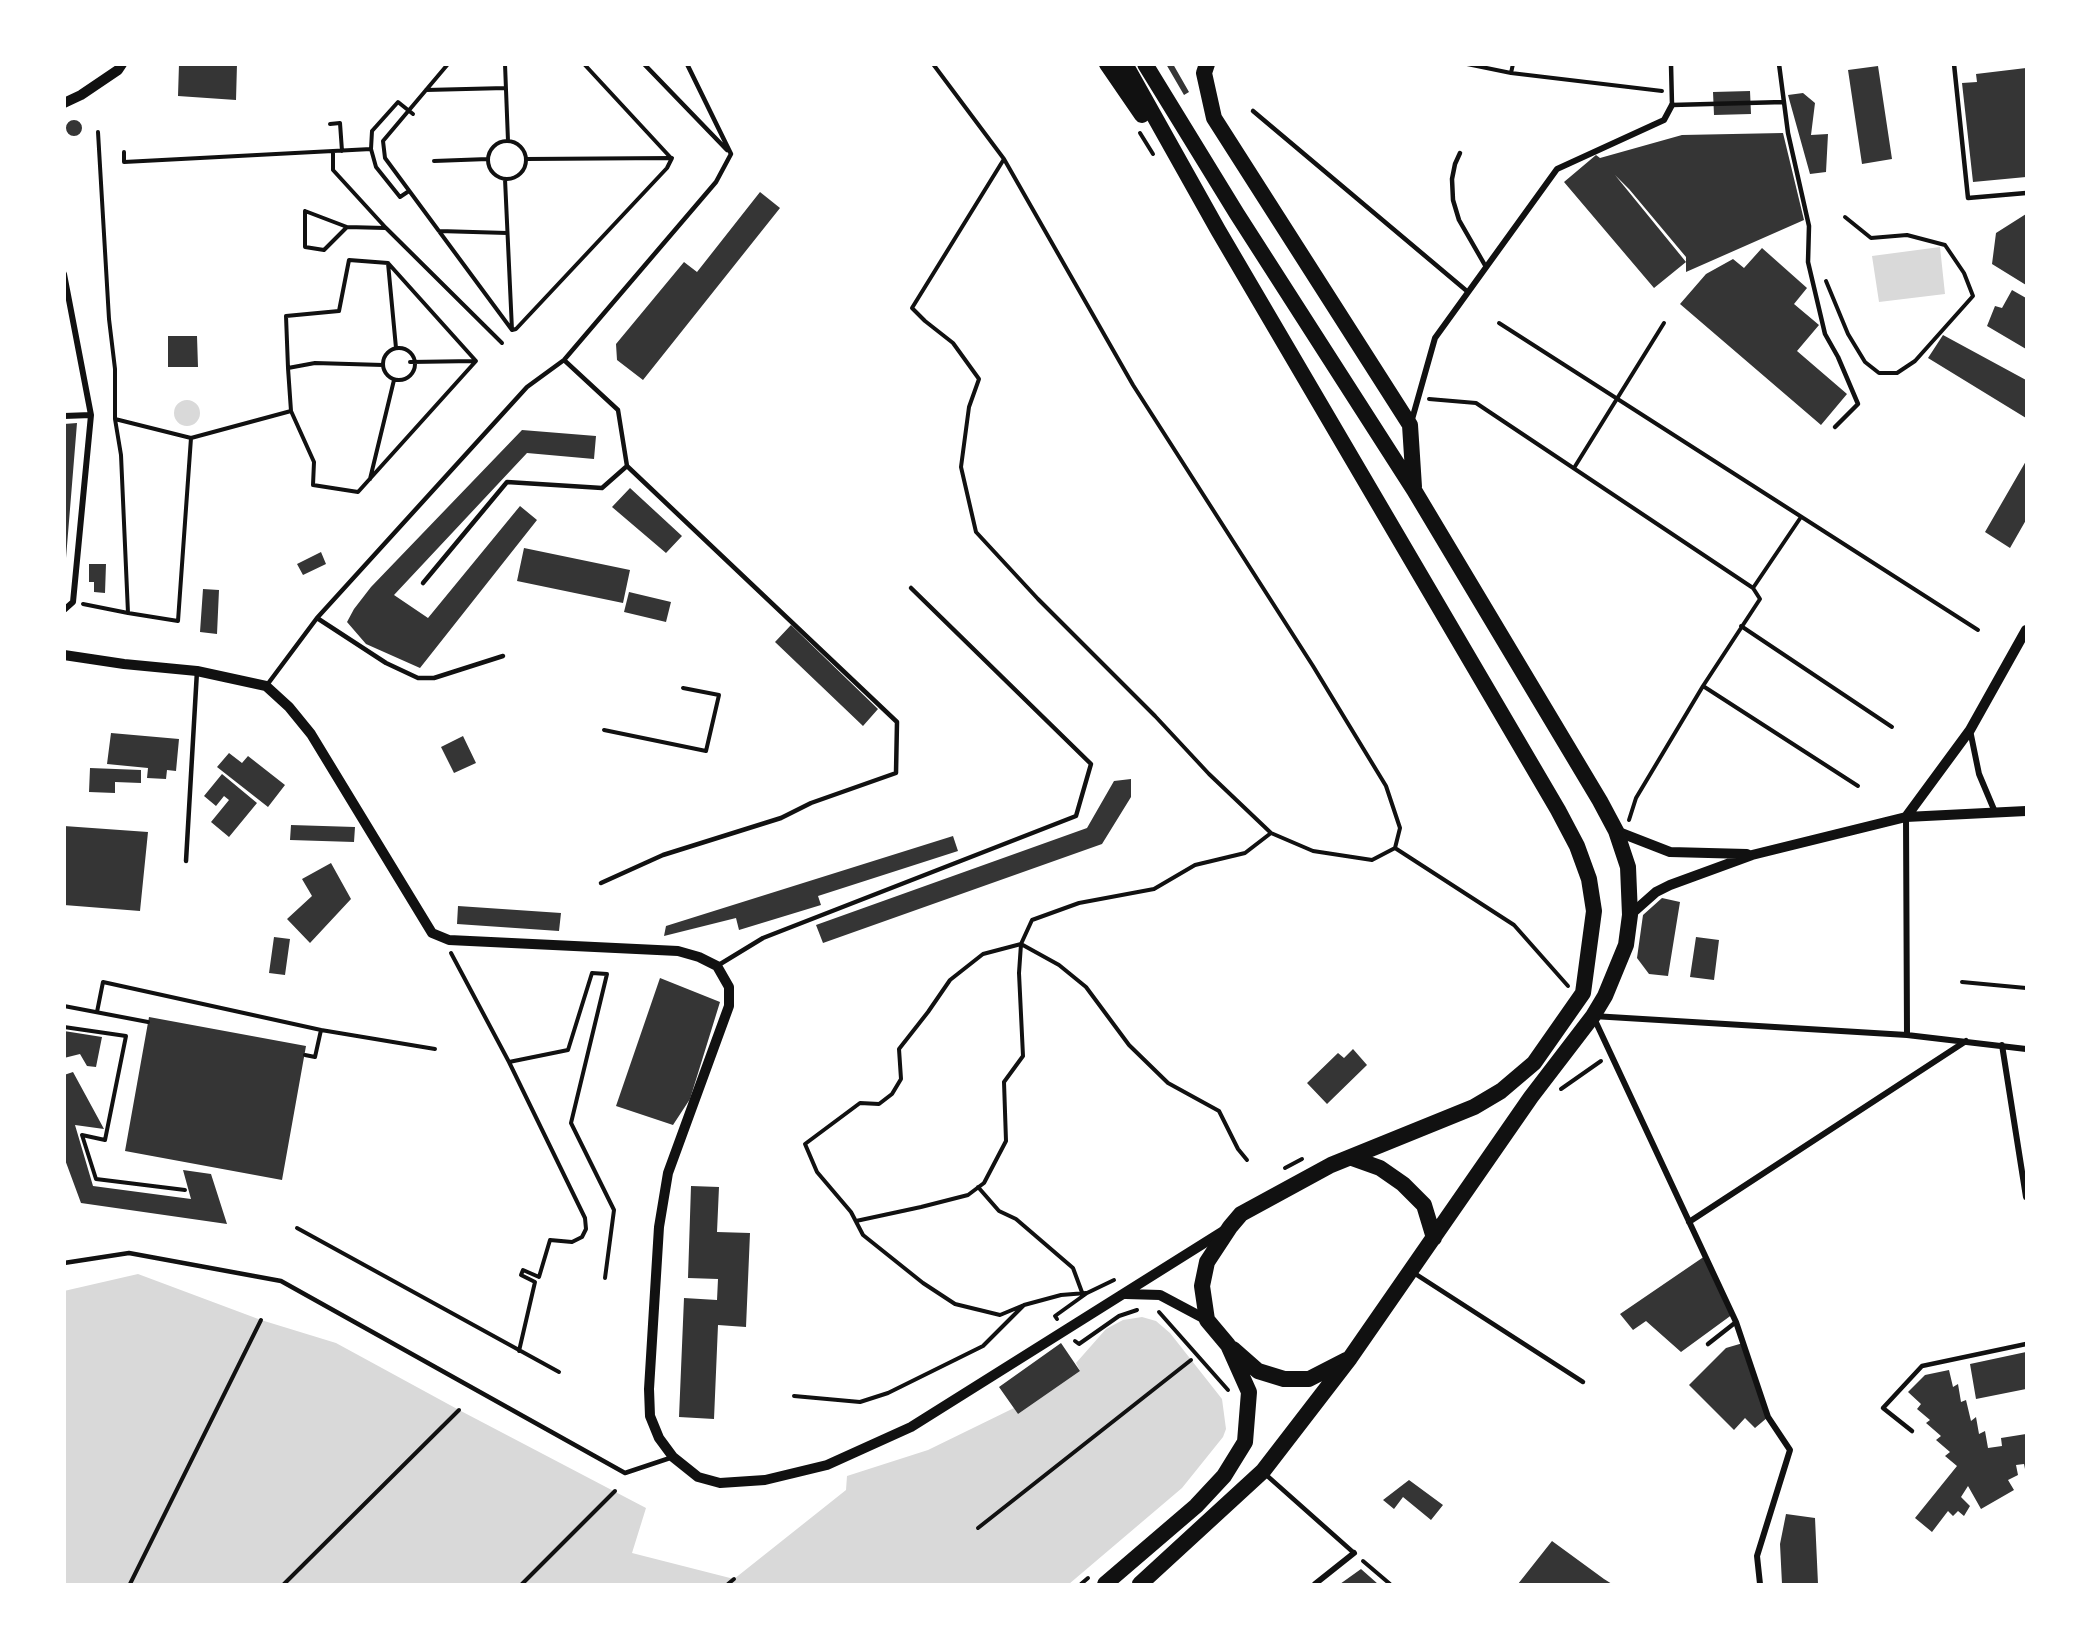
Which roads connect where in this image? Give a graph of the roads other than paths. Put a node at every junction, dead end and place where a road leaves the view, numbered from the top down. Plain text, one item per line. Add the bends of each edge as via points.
1 (122, 64) edge
2 (644, 64) edge
3 (687, 64) edge
4 (1107, 64) edge
5 (1125, 64) edge
6 (1145, 64) edge
7 (1207, 64) edge
8 (1671, 64) edge
9 (1779, 64) edge
10 (1954, 64) edge
11 (1784, 102) junction
12 (64, 103) edge
13 (1672, 105) junction
14 (1253, 111) dead end
15 (1460, 153) dead end
16 (730, 154) junction
17 (2026, 193) edge
18 (1218, 231) junction
19 (1486, 267) junction
20 (64, 274) edge
21 (1468, 292) junction
22 (564, 360) junction
23 (91, 415) junction
24 (64, 417) edge
25 (1410, 425) junction
26 (1835, 427) dead end
27 (627, 466) junction
28 (1414, 490) junction
29 (423, 583) dead end
30 (911, 588) dead end
31 (64, 610) edge
32 (317, 618) junction
33 (2026, 630) edge
34 (64, 655) edge
35 (503, 656) dead end
36 (197, 671) junction
37 (266, 686) junction
38 (1970, 730) junction
39 (2026, 811) edge
40 (1995, 812) junction
41 (1906, 817) junction
42 (1620, 833) junction
43 (1752, 855) junction
44 (186, 861) dead end
45 (601, 883) dead end
46 (1630, 915) junction
47 (717, 966) junction
48 (1593, 1016) junction
49 (1907, 1035) junction
50 (1966, 1041) junction
51 (2002, 1045) junction
52 (2026, 1049) edge
53 (1352, 1158) junction
54 (2026, 1197) edge
55 (1689, 1222) junction
56 (1230, 1227) junction
57 (1434, 1238) junction
58 (64, 1263) edge
59 (1411, 1271) junction
60 (1126, 1294) junction
61 (1207, 1320) junction
62 (1736, 1322) junction
63 (1708, 1344) dead end
64 (2026, 1344) edge
65 (1228, 1345) junction
66 (1350, 1358) junction
67 (1583, 1382) dead end
68 (1912, 1431) dead end
69 (673, 1456) junction
70 (1263, 1471) junction
71 (1354, 1553) joint
72 (1105, 1584) edge
73 (1140, 1584) edge
74 (1315, 1584) edge
75 (1760, 1584) edge

1 - 12 street
2 - 16 lane
3 - 16 lane
4 - 18 highway
5 - 18 highway
6 - 28 highway
7 - 25 highway via 1204,73 1214,118
8 - 13 lane
9 - 11 lane
10 - 17 lane via 1968,198
11 - 13 lane
11 - 26 lane via 1809,226 1808,262 1825,334 1858,404
13 - 19 street via 1664,120 1557,169
14 - 21 lane
15 - 19 lane via 1452,179 1452,200
16 - 22 lane via 716,182
18 - 53 highway via 1552,799 1577,846 1589,879 1594,911 1583,993 1534,1063 1502,1091 1474,1107
19 - 21 street
20 - 23 street
21 - 25 street via 1435,338
22 - 27 lane via 618,410
22 - 32 lane via 527,387
23 - 24 street
23 - 31 street via 73,602
25 - 28 highway
27 - 29 lane via 602,488 507,482
27 - 45 lane via 897,722 896,773 811,803 781,818 663,855
28 - 42 highway
30 - 47 lane via 1091,764 1076,816 763,938
32 - 35 lane via 386,663 418,678 434,678
32 - 37 lane
33 - 38 street
34 - 36 street
36 - 37 street
36 - 44 lane
37 - 47 street via 311,734 432,933 449,940 678,951
38 - 40 street via 1979,774
38 - 41 street
39 - 40 street
40 - 41 street
41 - 43 street
41 - 49 street
42 - 43 street via 1670,852
42 - 46 highway via 1628,867
43 - 46 street via 1656,892
46 - 48 highway via 1626,945
47 - 69 street via 729,987 729,1006 668,1173 659,1227 650,1416 659,1438
48 - 49 street
48 - 55 street
48 - 57 highway via 1531,1097
49 - 50 street
50 - 51 street
50 - 55 street
51 - 52 street
51 - 54 street
53 - 56 highway via 1331,1165 1241,1214
53 - 57 highway via 1380,1168 1403,1184 1424,1205
55 - 62 street
56 - 60 street
56 - 61 highway via 1207,1262 1202,1286
57 - 59 highway
58 - 69 lane via 129,1253 281,1281 625,1473
59 - 66 highway
59 - 67 lane
60 - 61 street via 1160,1295
60 - 69 street via 911,1427 827,1465 765,1480 720,1483 698,1477
61 - 65 highway
62 - 63 lane
62 - 75 street via 1768,1417 1790,1450 1757,1556
64 - 68 lane via 1922,1366 1883,1408
65 - 66 highway via 1257,1371 1284,1379 1309,1379
65 - 72 highway via 1249,1392 1245,1442 1224,1476 1196,1506
66 - 70 highway
70 - 71 lane
70 - 73 highway
71 - 74 street

